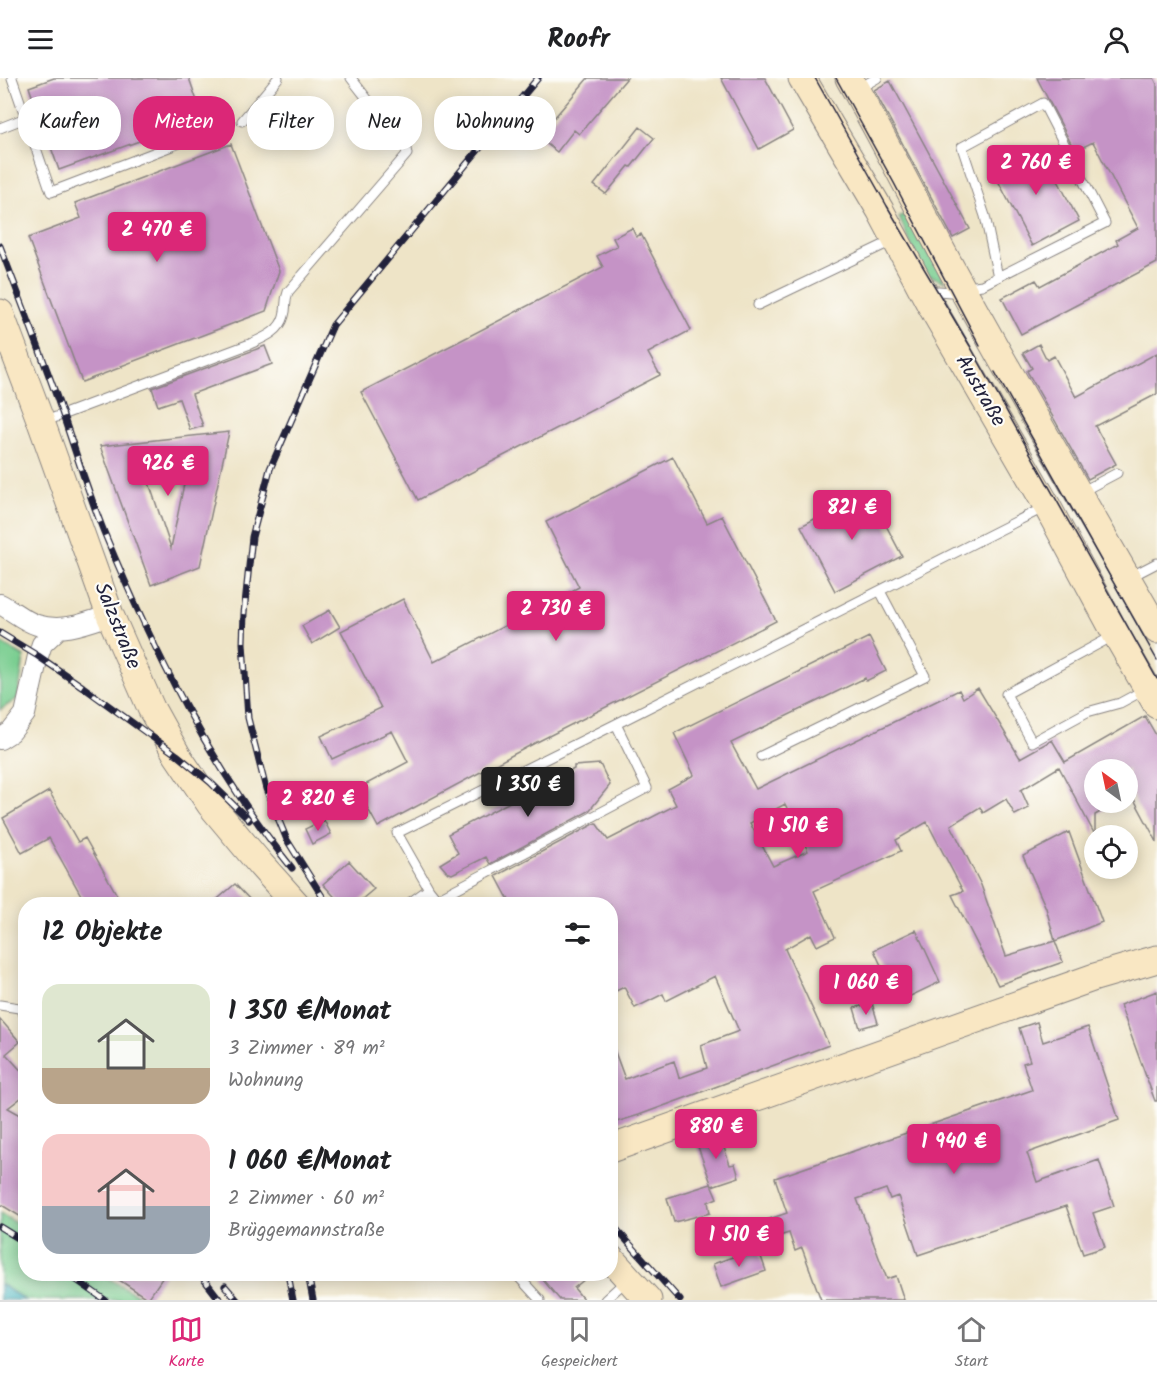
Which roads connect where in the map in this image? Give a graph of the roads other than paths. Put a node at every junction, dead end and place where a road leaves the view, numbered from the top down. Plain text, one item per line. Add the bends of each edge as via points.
1 (12, 78) edge
2 (278, 78) edge
3 (351, 78) edge
4 (802, 78) edge
5 (860, 82) edge
6 (18, 96) edge
7 (18, 121) edge
8 (242, 121) dead end
9 (0, 128) edge
10 (36, 150) edge
11 (161, 150) edge
12 (896, 239) junction
13 (998, 277) junction
14 (962, 288) junction
15 (929, 302) junction
16 (758, 305) dead end
17 (0, 314) edge
18 (41, 422) junction
19 (1116, 473) dead end
20 (1078, 493) junction
21 (1047, 506) junction
22 (1157, 563) edge
23 (1127, 578) junction
24 (880, 591) junction
25 (0, 604) edge
26 (110, 615) junction
27 (58, 629) junction
28 (1157, 630) edge
29 (1116, 634) junction
30 (1152, 696) edge
31 (616, 724) junction
32 (0, 739) edge
33 (761, 756) dead end
34 (429, 889) junction
35 (290, 897) edge
36 (418, 897) edge
37 (435, 897) edge
38 (441, 897) edge
39 (1157, 949) edge
40 (1157, 959) edge
41 (1095, 977) junction
42 (0, 1005) edge
43 (18, 1008) edge
44 (618, 1146) edge
45 (618, 1267) edge
46 (628, 1278) junction
47 (522, 1281) edge
48 (540, 1300) edge
49 (605, 1300) edge
50 (648, 1300) edge

1 - 6 lane
2 - 8 lane
3 - 18 lane via 406,154 288,292 280,326 250,344
4 - 12 street, Austraße
5 - 14 street, Austraße via 894,160
7 - 9 lane
10 - 11 lane via 51,192
12 - 15 street, Austraße
12 - 16 lane
13 - 13 lane via 1106,223 1043,103 962,147 985,216
13 - 14 lane
14 - 15 lane via 938,291
14 - 20 street, Austraße
15 - 21 street, Austraße
17 - 18 street, Salzstraße
18 - 26 street, Salzstraße
19 - 20 lane
20 - 23 street, Austraße
21 - 24 lane
21 - 29 street, Austraße
22 - 23 lane
23 - 28 street, Austraße
24 - 31 lane
24 - 33 lane via 925,676
25 - 27 street via 36,625
26 - 27 street
26 - 35 street, Salzstraße via 151,708 177,755 210,804
27 - 32 street via 42,644 26,714
29 - 30 street, Austraße
29 - 30 lane via 1006,694 1032,742 1088,712
31 - 34 lane via 397,833
31 - 38 lane via 647,788
34 - 36 lane
34 - 37 lane
39 - 41 street
40 - 41 street
41 - 44 street
42 - 43 lane
45 - 46 street
46 - 49 lane
46 - 50 street
47 - 48 lane

